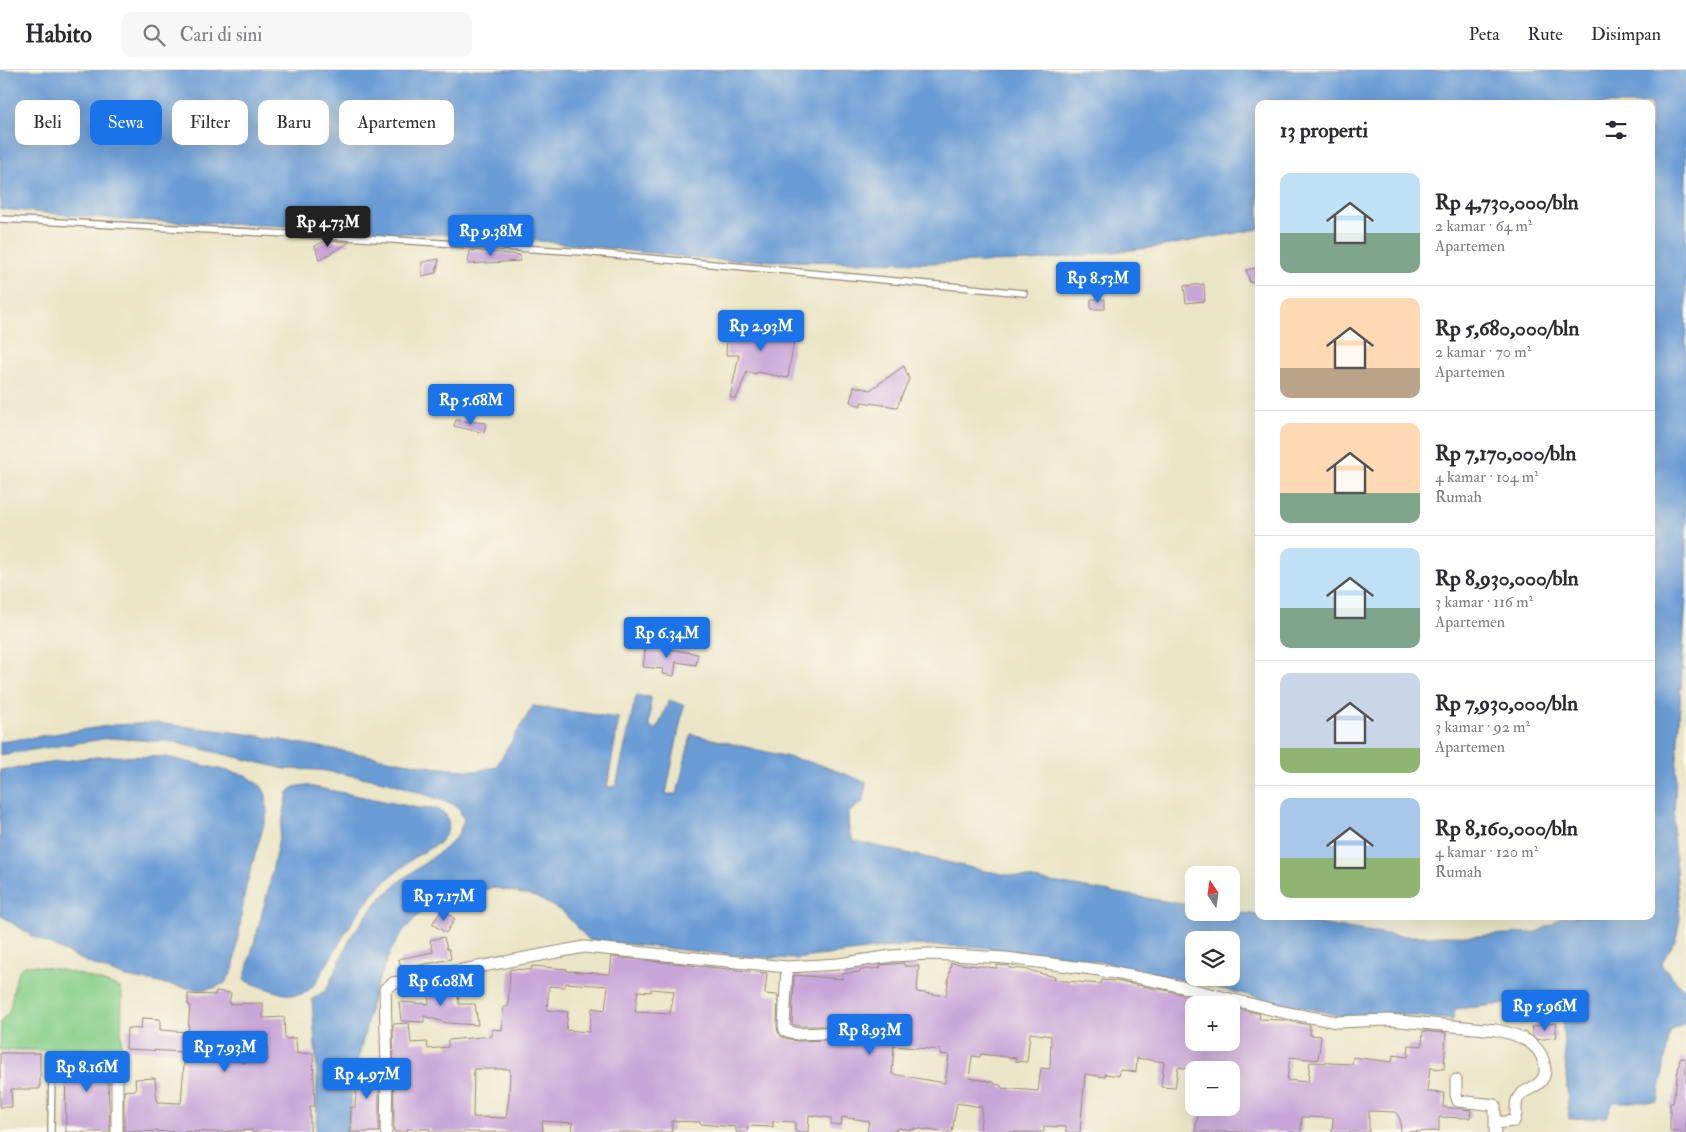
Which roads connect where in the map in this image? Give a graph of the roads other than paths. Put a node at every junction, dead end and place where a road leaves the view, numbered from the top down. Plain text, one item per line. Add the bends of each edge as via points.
1 (0, 219) edge
2 (1024, 294) dead end
3 (788, 967) junction
4 (824, 1033) dead end
5 (117, 1057) dead end
6 (52, 1071) dead end
7 (1456, 1080) dead end
8 (1495, 1128) edge
9 (51, 1132) edge
10 (117, 1132) edge
11 (386, 1132) edge

1 - 2 lane via 583,252
3 - 4 street via 786,1030 796,1034
3 - 8 street via 902,955 1006,958 1099,970 1337,1022 1389,1020 1496,1030 1527,1040 1538,1048 1546,1069 1541,1082 1518,1096 1514,1120
3 - 11 street via 584,948 390,984 384,989
5 - 10 street
6 - 9 lane
7 - 8 street via 1456,1100 1495,1105

